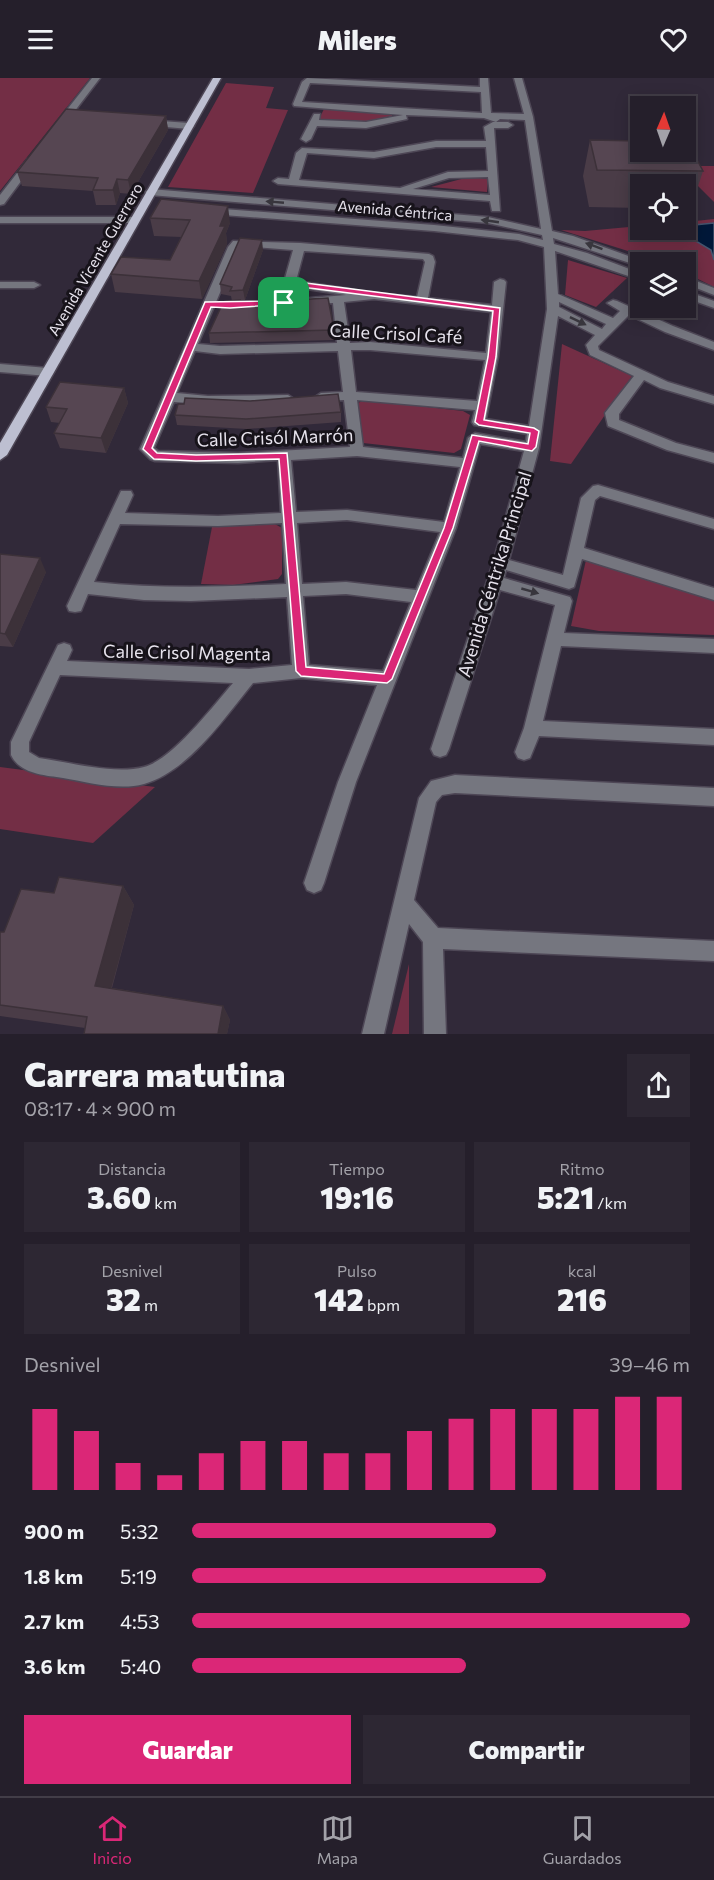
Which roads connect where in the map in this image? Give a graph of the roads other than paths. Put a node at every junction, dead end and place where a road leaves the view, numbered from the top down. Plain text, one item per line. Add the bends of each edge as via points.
1 (96, 78) edge
2 (217, 78) edge
3 (484, 78) edge
4 (518, 78) edge
5 (484, 90) junction
6 (320, 107) junction
7 (417, 113) junction
8 (487, 116) junction
9 (66, 117) junction
10 (77, 117) edge
11 (530, 121) junction
12 (133, 122) edge
13 (315, 123) junction
14 (189, 126) junction
15 (51, 135) edge
16 (306, 139) dead end
17 (491, 144) junction
18 (37, 154) edge
19 (493, 174) junction
20 (278, 181) dead end
21 (293, 182) junction
22 (399, 190) junction
23 (150, 192) junction
24 (0, 202) edge
25 (303, 205) junction
26 (199, 211) edge
27 (298, 218) junction
28 (0, 220) edge
29 (134, 220) junction
30 (548, 239) junction
31 (300, 246) junction
32 (630, 259) edge
33 (630, 273) edge
34 (500, 282) dead end
35 (290, 283) junction
36 (696, 284) edge
37 (0, 285) edge
38 (34, 285) dead end
39 (714, 292) edge
40 (374, 296) junction
41 (696, 298) edge
42 (338, 299) junction
43 (422, 301) junction
44 (553, 303) junction
45 (613, 303) dead end
46 (714, 305) edge
47 (497, 309) junction
48 (628, 310) junction
49 (612, 323) junction
50 (602, 334) junction
51 (344, 346) junction
52 (714, 346) edge
53 (190, 347) junction
54 (492, 357) junction
55 (0, 368) edge
56 (48, 372) junction
57 (641, 375) junction
58 (350, 395) junction
59 (168, 397) junction
60 (714, 400) edge
61 (482, 406) junction
62 (534, 431) junction
63 (532, 447) junction
64 (357, 451) junction
65 (0, 455) edge
66 (284, 455) junction
67 (714, 458) edge
68 (468, 463) junction
69 (126, 495) dead end
70 (290, 517) junction
71 (116, 518) junction
72 (714, 524) edge
73 (449, 528) junction
74 (578, 552) junction
75 (501, 564) junction
76 (495, 582) junction
77 (83, 586) junction
78 (294, 589) junction
79 (714, 594) edge
80 (422, 597) junction
81 (75, 606) dead end
82 (555, 639) junction
83 (714, 646) edge
84 (64, 650) dead end
85 (57, 668) junction
86 (301, 671) junction
87 (249, 676) junction
88 (387, 679) junction
89 (533, 728) junction
90 (714, 737) edge
91 (440, 749) dead end
92 (524, 752) dead end
93 (714, 797) edge
94 (314, 883) dead end
95 (405, 904) junction
96 (434, 938) junction
97 (714, 951) edge
98 (374, 1034) edge
99 (435, 1034) edge

1 - 9 street
2 - 14 main road, Avenida Vicente Guerrero
3 - 5 street
4 - 11 street, Avenida Céntrika Principal
5 - 6 street via 308,81 297,104
5 - 8 street
6 - 7 street
6 - 13 street
7 - 8 street
7 - 13 street via 366,125
8 - 11 street
9 - 10 street
9 - 15 street
11 - 17 street via 491,125
11 - 30 street, Avenida Céntrika Principal
12 - 14 street
13 - 16 street
14 - 23 main road, Avenida Vicente Guerrero
17 - 19 street
17 - 21 street via 436,144 374,155 305,150
18 - 24 street
19 - 22 street via 439,176
19 - 22 street via 495,203
20 - 21 street
21 - 22 street
25 -> 23 street, Avenida Céntrica
23 - 29 main road, Avenida Vicente Guerrero via 148,207
25 - 27 street
30 -> 25 street, Avenida Céntrica via 488,220
26 - 27 street, Avenida Céntrica
27 - 30 street, Avenida Céntrica
28 - 29 street
29 - 56 main road, Avenida Vicente Guerrero
32 -> 30 street, Avenida Céntrica via 586,243
30 - 33 street, Avenida Céntrica
30 - 44 street, Avenida Céntrika Principal
31 - 35 street
31 - 43 street via 425,255 430,261
31 - 53 street via 240,242 233,247 214,304
34 - 47 street
35 - 40 street
35 - 42 street via 279,303
36 - 39 street
37 - 38 street
40 - 42 street
40 - 43 street
41 - 46 street
42 - 51 street
43 - 47 street
44 - 49 street
44 -> 50 street
44 - 62 street, Avenida Céntrika Principal
45 - 48 street
47 - 54 street
48 - 49 street
48 - 52 street
49 - 50 street
50 - 57 street via 592,345 594,352
51 - 53 street, Calle Crisol Café via 220,350
51 - 54 street, Calle Crisol Café
51 - 58 street
53 - 59 street
54 - 61 street
55 - 56 street
56 - 65 main road, Avenida Vicente Guerrero
57 - 60 street
57 - 67 street via 612,413 611,420 617,426 672,447
58 - 59 street via 247,400
58 - 61 street
58 - 64 street
59 - 66 street, Calle Crisól Marrón via 147,446 154,456
61 - 62 street via 479,422
62 - 63 street, Avenida Céntrika Principal
63 - 68 street via 476,438
63 - 75 street, Avenida Céntrika Principal
64 - 66 street, Calle Crisól Marrón
64 - 68 street, Calle Crisól Marrón
66 - 70 street
68 - 73 street
69 - 71 street
70 - 71 street via 218,521
70 - 73 street via 347,515
70 - 78 street
71 - 77 street
72 - 74 street via 602,490 588,498
73 - 80 street
74 - 75 street via 569,583
74 - 79 street
75 - 76 street, Avenida Céntrika Principal
76 -> 82 street via 564,601
76 - 91 street, Avenida Céntrika Principal
77 - 78 street via 191,596
77 - 81 street
78 - 80 street via 346,588
78 - 86 street
80 - 88 street
82 - 83 street
82 - 89 street
84 - 85 street
85 - 87 street, Calle Crisol Magenta
85 - 87 street via 24,732 19,750 26,761 38,766 124,777 145,776 175,758
86 - 87 street, Calle Crisol Magenta
86 - 88 street, Calle Crisol Magenta
88 - 94 street
89 - 90 street
89 - 92 street
93 - 95 street via 454,784 437,787 428,798
95 - 96 street
95 - 98 street
96 - 97 street
96 - 99 street

